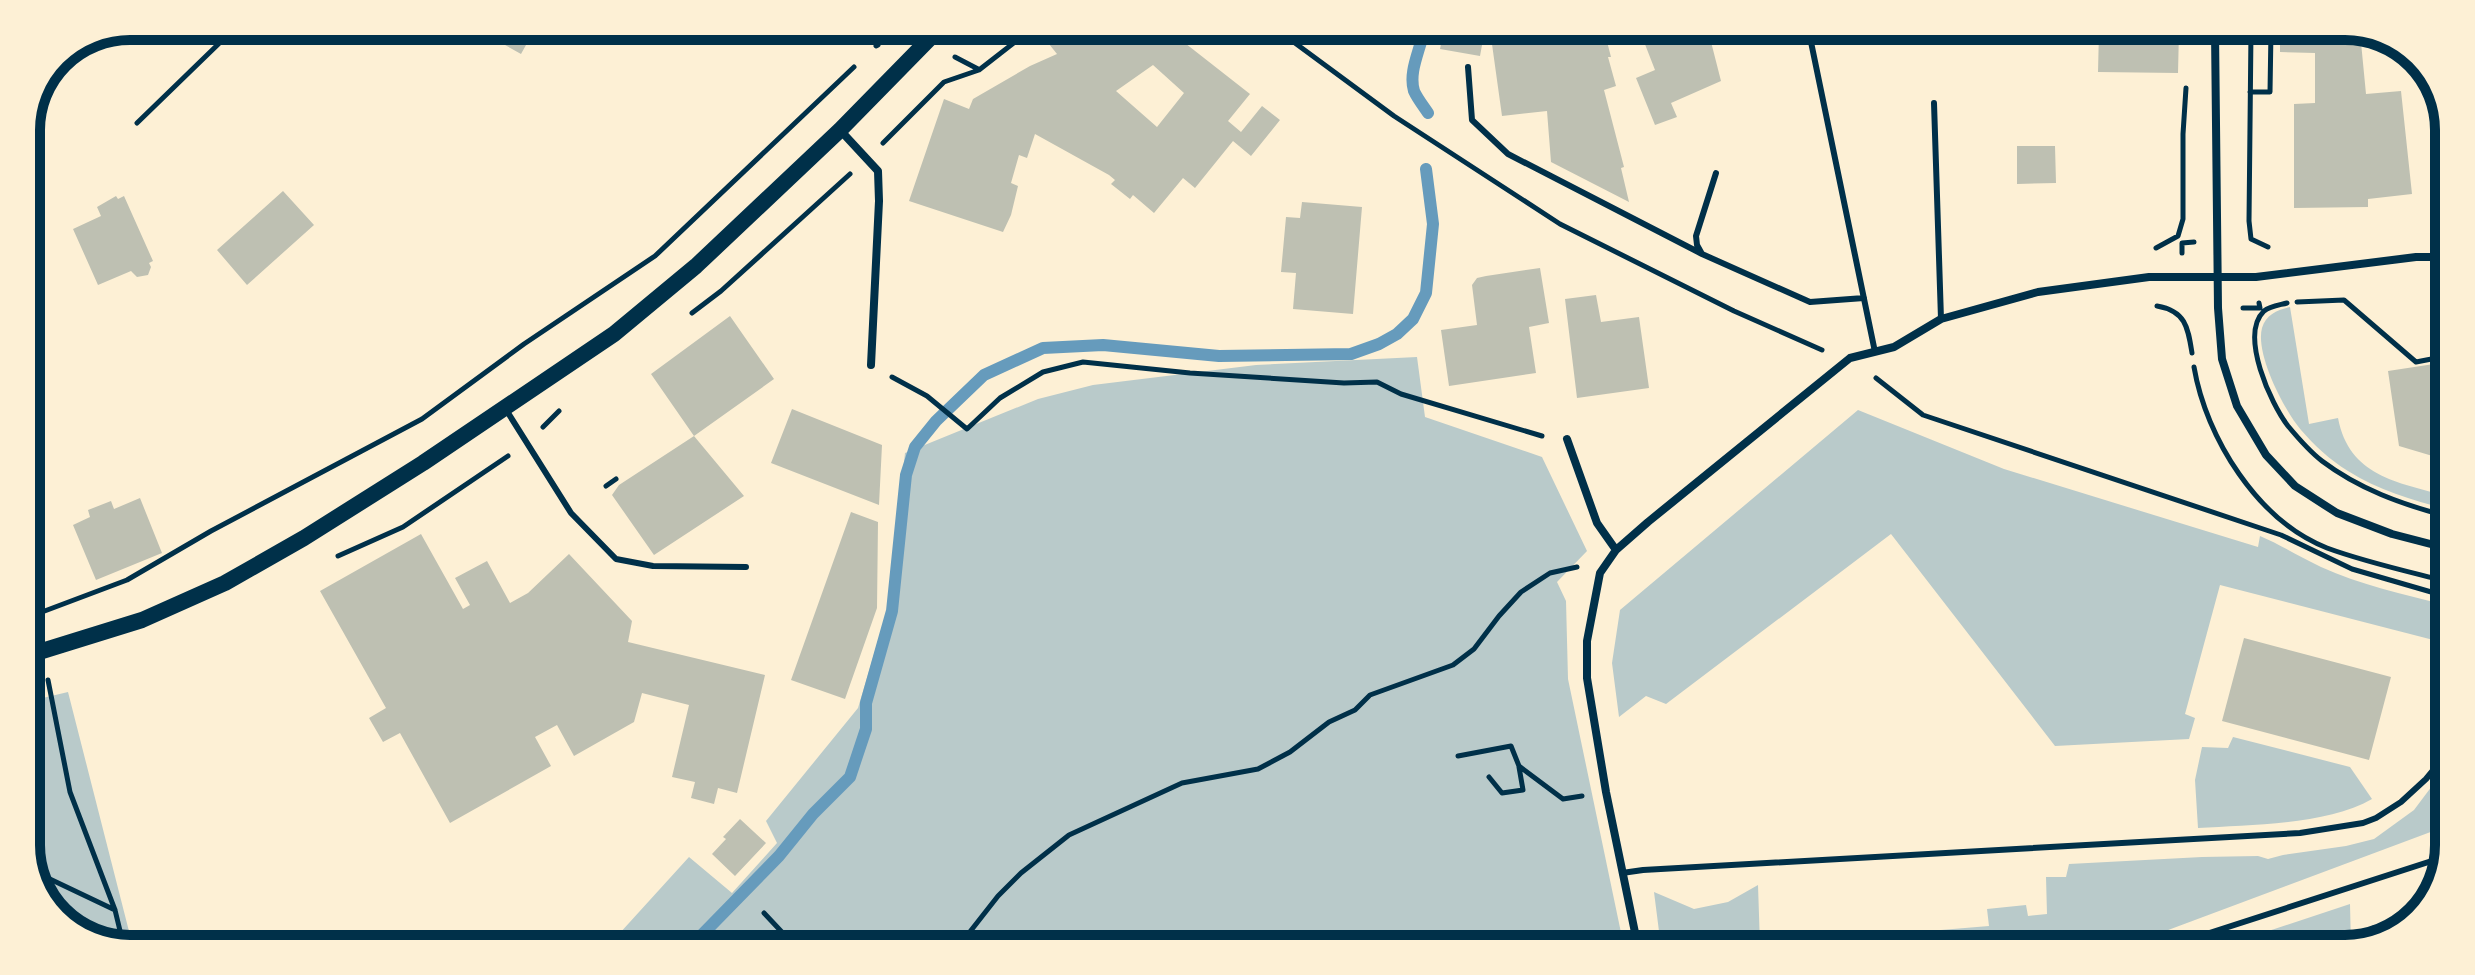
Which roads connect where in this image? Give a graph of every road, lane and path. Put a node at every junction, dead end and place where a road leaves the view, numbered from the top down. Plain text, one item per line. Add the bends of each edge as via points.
1 (223, 40) edge
2 (875, 40) edge
3 (1291, 40) edge
4 (2215, 40) edge
5 (2251, 40) edge
6 (2271, 40) edge
7 (927, 41) edge
8 (1811, 42) dead end
9 (867, 55) dead end
10 (856, 65) dead end
11 (1468, 67) dead end
12 (2250, 92) junction
13 (1934, 103) dead end
14 (137, 123) dead end
15 (840, 130) junction
16 (1716, 173) dead end
17 (2178, 236) dead end
18 (2182, 243) dead end
19 (2279, 249) dead end
20 (1702, 254) junction
21 (2435, 257) edge
22 (2217, 276) junction
23 (1864, 298) junction
24 (1941, 319) junction
25 (1875, 352) junction
26 (1850, 358) junction
27 (2435, 358) edge
28 (871, 365) joint
29 (505, 408) junction
30 (1567, 439) joint
31 (616, 479) dead end
32 (606, 486) dead end
33 (2435, 513) edge
34 (2281, 535) junction
35 (2435, 545) edge
36 (1616, 550) junction
37 (746, 567) dead end
38 (1600, 573) junction
39 (2435, 578) edge
40 (2435, 593) edge
41 (40, 613) edge
42 (40, 652) edge
43 (40, 677) edge
44 (1458, 756) dead end
45 (1519, 766) junction
46 (2435, 768) edge
47 (1489, 777) dead end
48 (1606, 792) junction
49 (2433, 861) edge
50 (1622, 873) junction
51 (46, 877) edge
52 (115, 910) junction
53 (764, 913) dead end
54 (121, 934) edge
55 (785, 935) edge
56 (966, 935) edge
57 (1635, 935) edge
58 (2203, 935) edge

1 - 14 path
2 - 9 path via 878,45
3 - 26 path via 1394,116 1560,224 1734,311
4 - 22 street
5 - 12 path
6 - 12 path via 2270,92
7 - 15 main road
8 - 23 lane
10 - 41 path via 655,256 422,419 127,580
11 - 20 lane via 1472,120 1508,154
12 - 19 path via 2251,239
13 - 24 lane
15 - 28 street via 878,171
15 - 29 main road via 696,266 614,334
16 - 20 lane via 1696,236
17 - 18 path
20 - 23 lane via 1810,302
21 - 22 street via 2256,277
22 - 24 street via 2149,277 2038,292
22 - 35 street via 2222,359 2237,406 2266,455 2295,486 2337,513
23 - 25 lane
24 - 25 street via 1894,347
25 - 26 street
26 - 34 path via 1923,415
26 - 36 street
27 - 33 path via 2416,362 2344,300 2272,306 2261,310 2256,326 2259,364 2274,405 2306,447 2377,494
28 - 30 path via 927,396 967,429 1000,398 1043,372 1083,362 1377,382 1537,436
29 - 37 lane via 571,513 616,559 653,566
29 - 42 main road via 225,583 142,620
30 - 36 street via 1597,523
31 - 32 path
34 - 39 path via 2288,525 2325,547
34 - 40 path via 2352,569
36 - 38 street
38 - 48 street via 1587,641 1587,678
38 - 56 path via 1577,567 1550,573 1521,592 1474,649 1453,665 1370,695 1355,710 1258,769 1182,783 1069,835 1021,873
43 - 52 path via 70,792
44 - 45 path via 1511,746
45 - 47 path via 1523,790 1502,793
45 - 48 path via 1563,799
46 - 50 lane via 2389,811 2363,823 2324,830
48 - 50 street
49 - 58 lane
50 - 57 street
51 - 52 path
52 - 54 path
53 - 55 path

